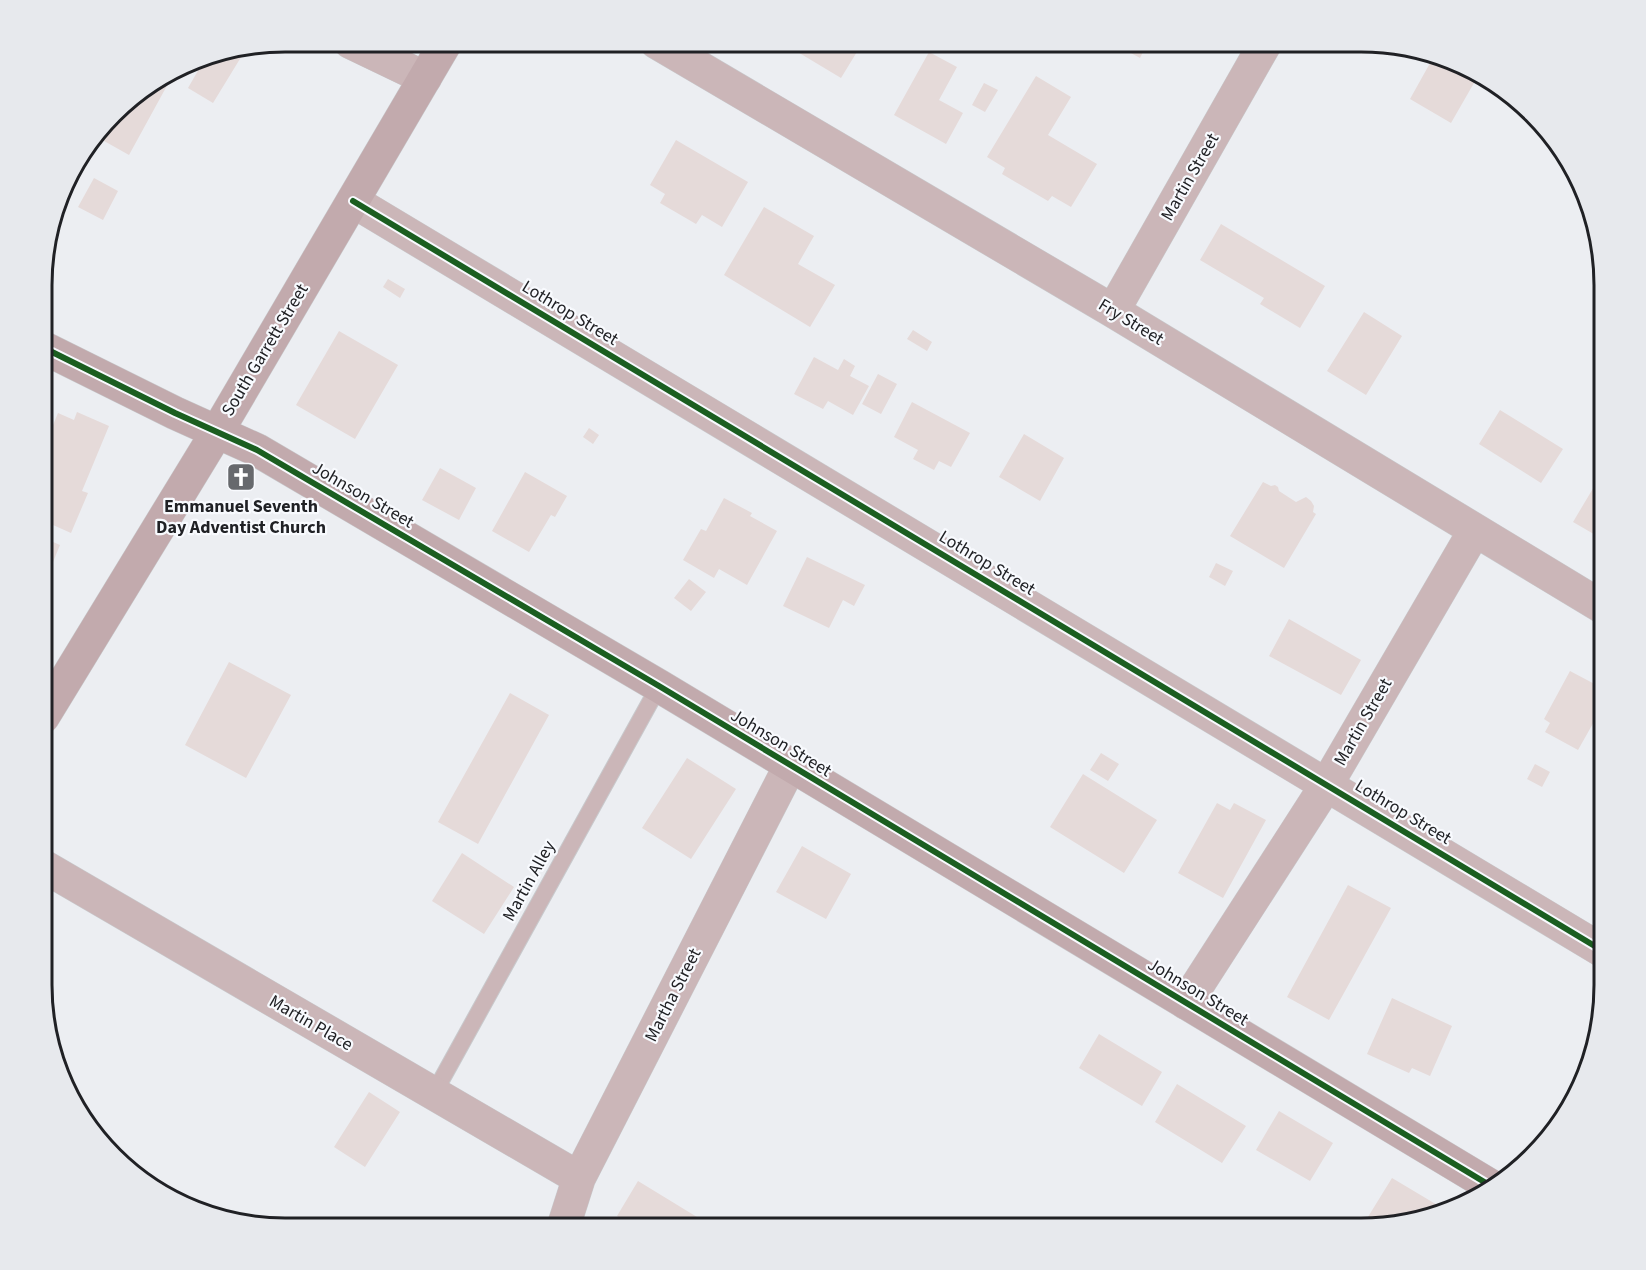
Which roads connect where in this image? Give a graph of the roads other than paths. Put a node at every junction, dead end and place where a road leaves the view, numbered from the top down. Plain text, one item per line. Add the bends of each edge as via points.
1 (371, 52) edge
2 (440, 52) edge
3 (673, 52) edge
4 (1260, 52) edge
5 (425, 78) junction
6 (353, 201) junction
7 (1113, 311) junction
8 (52, 352) edge
9 (217, 432) junction
10 (1475, 530) junction
11 (1594, 602) edge
12 (659, 686) junction
13 (52, 702) edge
14 (790, 766) junction
15 (1327, 784) junction
16 (52, 871) edge
17 (1594, 945) edge
18 (1186, 1003) junction
19 (433, 1095) junction
20 (579, 1178) junction
21 (1484, 1182) edge
22 (566, 1218) edge

1 - 5 street
2 - 5 street, South Garrett Street
3 - 7 street, Fry Street
4 - 7 street, Martin Street
5 - 6 street, South Garrett Street
6 - 9 street, South Garrett Street
6 - 15 street, Lothrop Street
7 - 10 street, Fry Street
8 - 9 street, Johnson Street
9 - 12 street, Johnson Street via 257,450
9 - 13 street, South Garrett Street
10 - 11 street, Fry Street
10 - 15 street, Martin Street
12 - 14 street, Johnson Street
12 - 19 lane, Martin Alley
14 - 18 street, Johnson Street
14 - 20 street, Martha Street
15 - 17 street, Lothrop Street
15 - 18 street, Martin Street
16 - 19 street, Martin Place
18 - 21 street, Johnson Street
19 - 20 street, Martin Place
20 - 22 street, Martha Street

